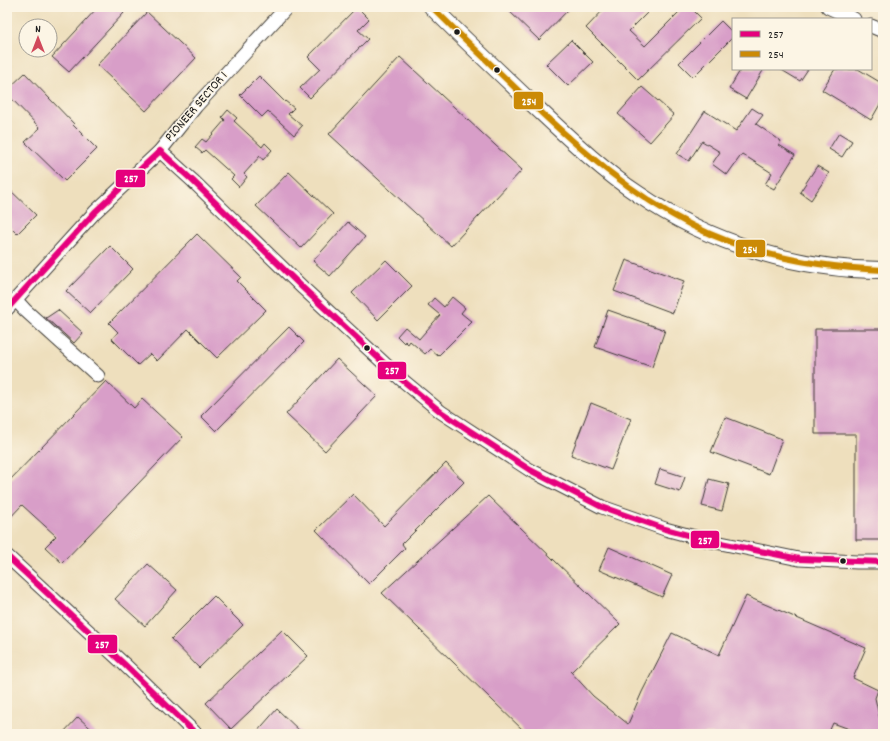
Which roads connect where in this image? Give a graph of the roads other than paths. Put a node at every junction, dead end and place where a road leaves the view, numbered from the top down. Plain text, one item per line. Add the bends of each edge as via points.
1 (287, 7) edge
2 (432, 7) edge
3 (828, 7) edge
4 (852, 18) edge
5 (872, 26) edge
6 (883, 31) edge
7 (160, 151) junction
8 (883, 270) edge
9 (12, 305) edge
10 (98, 376) dead end
11 (7, 556) edge
12 (883, 562) edge
13 (196, 734) edge

1 - 7 street, PIONEER SECTOR 1 via 196,106
2 - 8 main road via 579,148 608,173 658,207 723,240 792,261
3 - 4 street
5 - 6 street
7 - 9 street, PIONEER SECTOR 1 via 94,212
7 - 12 street via 401,379 441,412 530,470 602,506 665,529 799,559
9 - 10 street via 24,310
11 - 13 street

